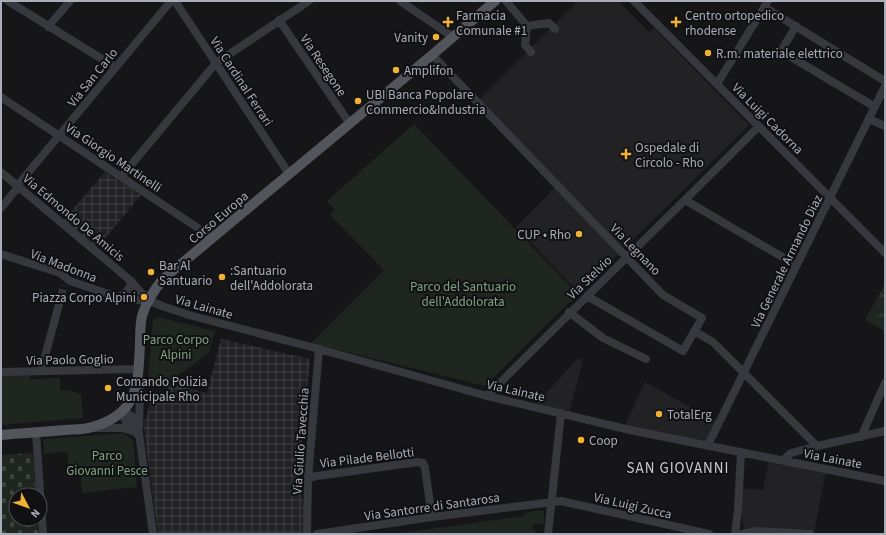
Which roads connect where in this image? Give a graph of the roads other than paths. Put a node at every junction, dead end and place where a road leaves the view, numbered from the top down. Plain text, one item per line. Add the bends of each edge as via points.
1 (8, 1) edge
2 (70, 1) edge
3 (171, 1) edge
4 (175, 1) edge
5 (309, 1) edge
6 (400, 1) edge
7 (495, 1) edge
8 (506, 1) edge
9 (634, 1) edge
10 (766, 4) edge
11 (279, 20) junction
12 (527, 26) junction
13 (796, 26) junction
14 (48, 27) junction
15 (555, 29) dead end
16 (453, 37) junction
17 (532, 52) dead end
18 (432, 55) junction
19 (216, 62) junction
20 (115, 67) junction
21 (885, 81) edge
22 (717, 84) junction
23 (885, 86) edge
24 (1, 97) edge
25 (875, 107) junction
26 (869, 118) junction
27 (350, 124) junction
28 (759, 126) junction
29 (885, 126) edge
30 (60, 136) junction
31 (1, 172) edge
32 (289, 174) junction
33 (121, 177) junction
34 (17, 186) junction
35 (830, 198) junction
36 (685, 200) junction
37 (1, 208) edge
38 (213, 238) junction
39 (885, 253) edge
40 (1, 254) edge
41 (627, 257) junction
42 (796, 265) junction
43 (131, 281) junction
44 (587, 296) junction
45 (61, 297) tunnel mouth
46 (119, 297) junction
47 (148, 300) junction
48 (569, 312) junction
49 (694, 331) junction
50 (319, 349) junction
51 (646, 359) dead end
52 (139, 369) junction
53 (41, 371) junction
54 (1, 372) edge
55 (744, 373) junction
56 (885, 383) edge
57 (138, 384) junction
58 (487, 396) junction
59 (122, 412) junction
60 (561, 413) junction
61 (91, 428) junction
62 (885, 431) edge
63 (36, 432) junction
64 (1, 435) edge
65 (139, 436) junction
66 (861, 437) junction
67 (708, 446) junction
68 (817, 446) junction
69 (741, 452) junction
70 (783, 460) junction
71 (308, 478) junction
72 (885, 481) edge
73 (551, 501) junction
74 (738, 509) junction
75 (432, 517) junction
76 (43, 534) edge
77 (153, 534) edge
78 (307, 534) edge
79 (317, 534) edge
80 (548, 534) edge
81 (709, 534) edge
82 (735, 534) edge
83 (743, 534) edge
84 (810, 534) edge

1 - 14 street
2 - 14 street
3 - 20 street, Via San Carlo
4 - 19 street, Via Cardinal Ferrari
5 - 11 street
6 - 16 street
7 - 16 main road, Corso Europa
8 - 12 street
9 - 22 street, Via Luigi Cadorna
10 - 13 street
10 - 22 street
11 - 19 street
11 - 27 street, Via Resegone
12 - 15 street via 549,23
12 - 17 street via 525,45
13 - 21 street
13 - 25 street via 781,50
14 - 20 street
16 - 18 main road, Corso Europa
18 - 27 main road, Corso Europa
18 - 41 street, Via Legnano
19 - 32 street, Via Cardinal Ferrari
19 - 33 street
20 - 30 street, Via San Carlo
22 - 28 street, Via Luigi Cadorna
23 - 25 street, Via Generale Armando Diaz
24 - 30 street, Via Giorgio Martinelli
25 - 26 street, Via Generale Armando Diaz
26 - 29 street
26 - 35 street, Via Generale Armando Diaz
27 - 32 main road, Corso Europa
28 - 35 street, Via Luigi Cadorna
28 - 36 street, Via Stelvio
30 - 33 street, Via Giorgio Martinelli
30 - 34 street, Via San Carlo
31 - 34 street, Via Edmondo De Amicis
32 - 38 main road, Corso Europa
33 - 38 street, Via Giorgio Martinelli
34 - 37 street, Via San Carlo
34 - 43 street, Via Edmondo De Amicis
35 - 39 street, Via Luigi Cadorna
35 - 42 street, Via Generale Armando Diaz
36 - 41 street, Via Stelvio
36 - 42 street
38 - 47 main road, Corso Europa via 163,279
40 - 46 street, Via Madonna via 60,273 66,282 70,281
41 - 44 street, Via Stelvio
41 - 49 street, Via Legnano via 663,295 702,318
42 - 55 street, Via Generale Armando Diaz
43 - 46 street via 125,294
43 - 47 street
44 - 48 street, Via Stelvio
44 - 49 street, Via Legnano via 683,351
45 - 53 street
46 - 47 street
47 - 50 street, Via Lainate via 189,315
47 - 52 main road, Corso Europa via 140,328
48 - 51 street via 603,338
48 - 58 street, Via Stelvio
49 - 55 street via 713,342
50 - 58 street, Via Lainate
50 - 71 street, Via Giulio Tavecchia
52 - 53 street, Via Paolo Goglio
52 - 57 main road, Corso Europa
53 - 54 street, Via Paolo Goglio
55 - 67 street, Via Generale Armando Diaz
55 - 68 street
56 - 66 street
57 - 59 main road, Corso Europa
57 - 65 street
58 - 60 street, Via Lainate
59 - 61 main road, Corso Europa via 107,422
59 - 65 street via 123,418
60 - 67 street, Via Lainate
60 - 73 street
61 - 63 main road, Corso Europa
61 - 65 street via 126,428
62 - 66 street
63 - 64 main road, Corso Europa
63 - 76 street
65 - 77 street
66 - 68 street
67 - 69 street, Via Lainate
68 - 70 street via 791,453
69 - 70 street, Via Lainate
69 - 74 street
70 - 72 street, Via Lainate
71 - 75 street, Via Pilade Bellotti via 423,463
71 - 78 street, Via Giulio Tavecchia
73 - 75 street, Via Santorre di Santarosa
73 - 80 street
73 - 81 street, Via Luigi Zucca via 561,501
74 - 82 street
74 - 83 street
75 - 79 street, Via Santorre di Santarosa
83 - 84 street via 756,531

